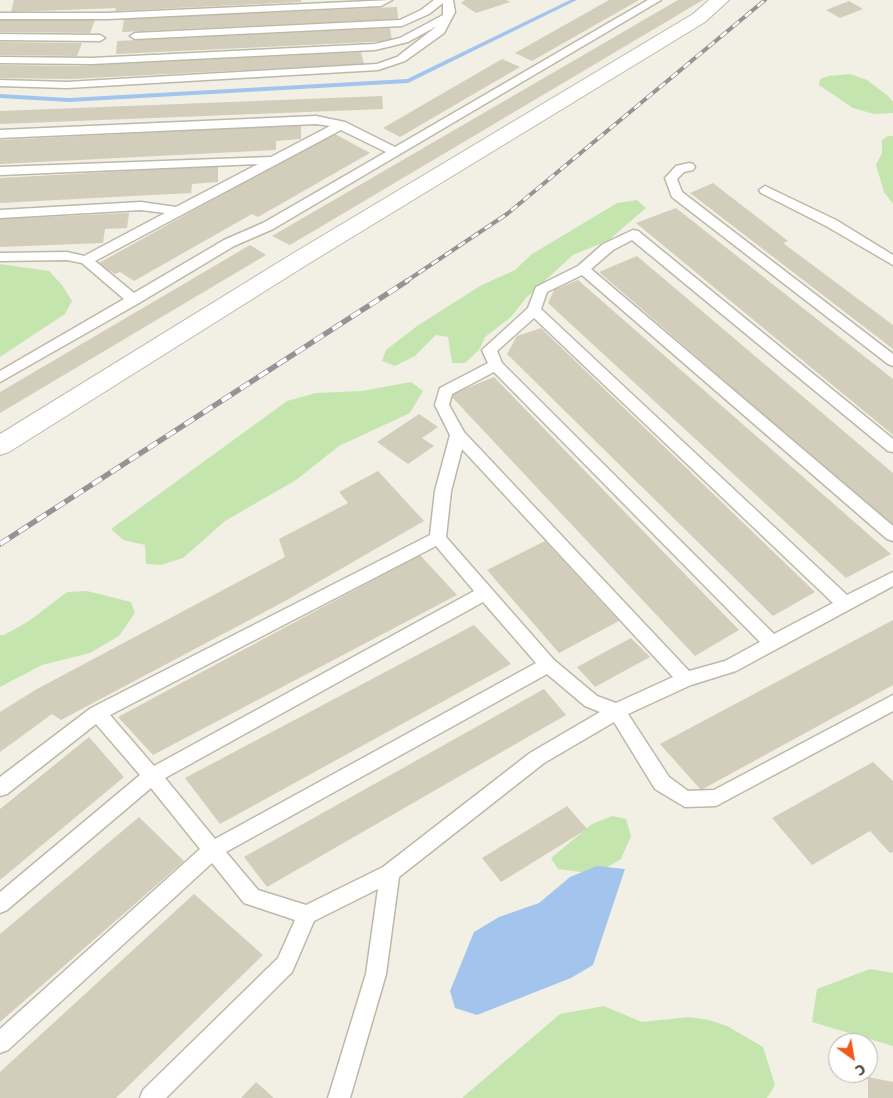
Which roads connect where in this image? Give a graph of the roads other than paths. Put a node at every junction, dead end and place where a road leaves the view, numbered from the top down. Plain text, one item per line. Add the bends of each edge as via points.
1 (386, 0) edge
2 (442, 0) edge
3 (656, 0) edge
4 (720, 0) edge
5 (449, 6) edge
6 (0, 16) edge
7 (108, 16) junction
8 (135, 36) dead end
9 (0, 37) edge
10 (100, 38) junction
11 (0, 60) edge
12 (92, 60) junction
13 (0, 83) edge
14 (341, 125) junction
15 (0, 134) edge
16 (394, 151) junction
17 (272, 160) junction
18 (690, 167) dead end
19 (0, 171) edge
20 (765, 190) dead end
21 (176, 211) junction
22 (0, 214) edge
23 (0, 257) edge
24 (86, 260) junction
25 (893, 261) edge
26 (583, 270) junction
27 (134, 300) junction
28 (534, 310) junction
29 (893, 361) edge
30 (496, 365) junction
31 (0, 377) edge
32 (458, 435) junction
33 (0, 446) edge
34 (893, 447) edge
35 (893, 534) edge
36 (438, 538) junction
37 (893, 578) edge
38 (485, 593) junction
39 (846, 605) junction
40 (773, 644) junction
41 (548, 664) junction
42 (686, 679) junction
43 (893, 702) edge
44 (617, 711) junction
45 (97, 713) junction
46 (152, 776) junction
47 (0, 788) edge
48 (214, 850) junction
49 (390, 873) junction
50 (0, 904) edge
51 (307, 915) junction
52 (0, 1043) edge
53 (151, 1098) edge
54 (339, 1098) edge

1 - 7 lane via 381,3
2 - 8 lane via 402,23
3 - 16 lane
4 - 33 street via 699,18 300,259
5 - 12 lane via 434,25 404,40 375,47
5 - 13 lane via 440,32 401,59 378,67 67,85
6 - 7 lane
7 - 10 lane
9 - 10 lane
10 - 12 lane
11 - 12 lane
14 - 15 lane via 316,120
14 - 16 lane
14 - 17 lane
16 - 27 lane
17 - 19 lane
17 - 21 lane
18 - 29 lane via 680,169 671,178 676,194
20 - 25 lane via 831,223
21 - 22 lane via 141,206
21 - 24 lane
23 - 24 lane via 67,256
24 - 27 lane
26 - 28 lane via 541,290
26 - 34 lane via 608,247 633,234
26 - 35 lane
27 - 31 lane
28 - 30 lane via 489,350
28 - 39 lane
30 - 32 lane via 445,391 442,406
30 - 40 lane
32 - 36 lane via 443,492
32 - 42 lane
36 - 38 lane
36 - 45 lane
37 - 39 lane
38 - 41 lane
38 - 46 lane
39 - 40 lane
40 - 42 lane via 730,666
41 - 44 lane via 591,701
41 - 48 lane
42 - 44 lane
43 - 44 lane via 716,798 686,799 662,783
44 - 49 lane via 537,758
45 - 46 lane
45 - 47 lane
46 - 48 lane
46 - 50 lane
48 - 51 lane via 251,898
48 - 52 lane
49 - 51 lane
49 - 54 lane via 376,974
51 - 53 lane via 285,965

